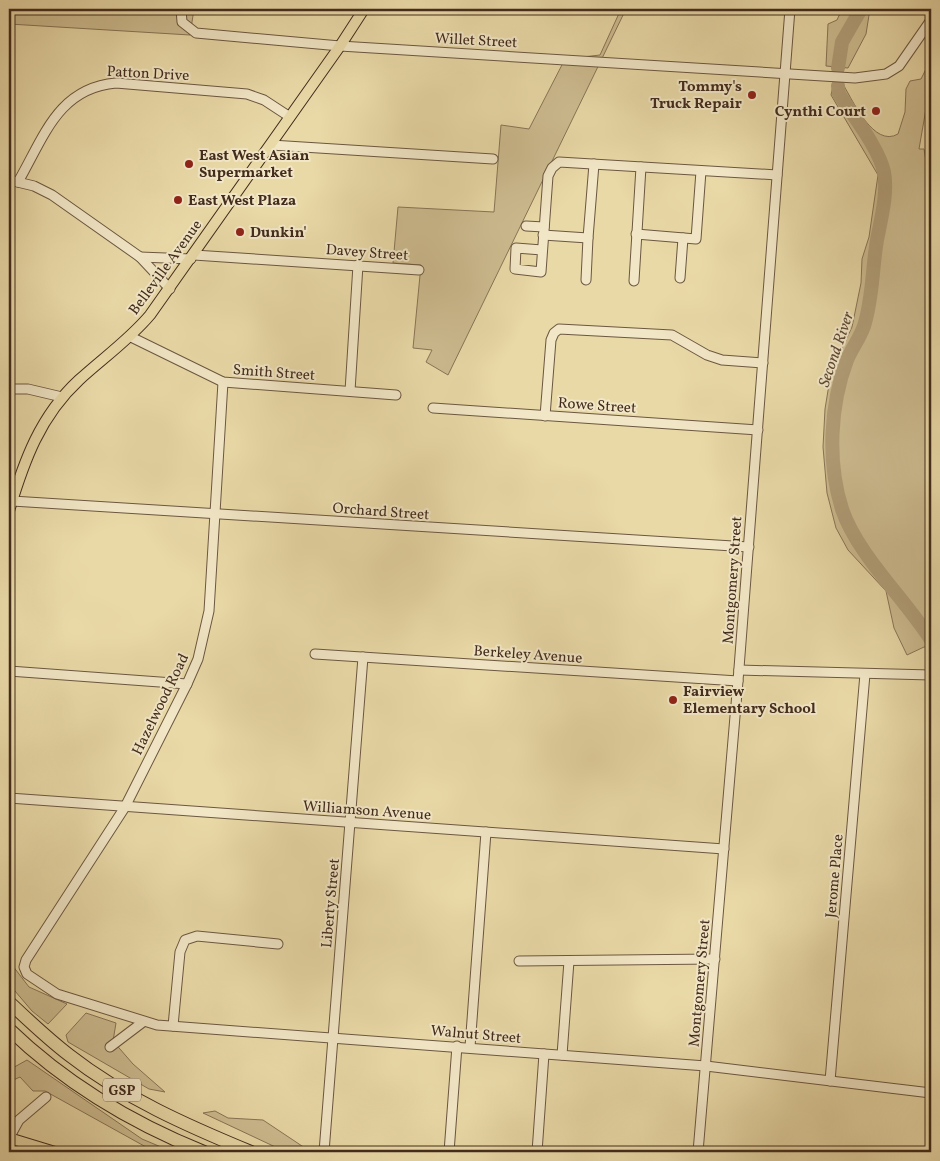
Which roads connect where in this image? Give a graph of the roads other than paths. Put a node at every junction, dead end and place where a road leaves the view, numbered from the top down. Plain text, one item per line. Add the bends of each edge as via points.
1 (181, 9) edge
2 (364, 9) edge
3 (790, 9) edge
4 (931, 20) edge
5 (340, 46) junction
6 (785, 74) junction
7 (290, 117) junction
8 (271, 145) junction
9 (493, 159) dead end
10 (594, 164) junction
11 (641, 167) junction
12 (701, 171) junction
13 (778, 175) junction
14 (13, 181) edge
15 (526, 226) dead end
16 (544, 231) junction
17 (636, 234) junction
18 (588, 238) junction
19 (683, 238) junction
20 (542, 250) dead end
21 (140, 257) junction
22 (193, 257) junction
23 (358, 265) junction
24 (419, 270) dead end
25 (680, 278) dead end
26 (586, 280) dead end
27 (634, 281) dead end
28 (170, 289) junction
29 (131, 337) junction
30 (763, 363) junction
31 (223, 382) junction
32 (9, 389) edge
33 (350, 391) junction
34 (396, 395) dead end
35 (62, 397) junction
36 (433, 408) dead end
37 (546, 416) junction
38 (758, 430) junction
39 (10, 506) edge
40 (216, 514) junction
41 (749, 547) junction
42 (315, 654) dead end
43 (363, 657) junction
44 (739, 670) junction
45 (9, 671) edge
46 (865, 674) junction
47 (931, 675) edge
48 (738, 681) junction
49 (187, 684) junction
50 (9, 798) edge
51 (125, 807) junction
52 (350, 823) junction
53 (486, 832) junction
54 (724, 848) junction
55 (278, 944) dead end
56 (715, 959) junction
57 (519, 961) dead end
58 (569, 961) junction
59 (27, 974) joint
60 (9, 1002) edge
61 (143, 1022) junction
62 (173, 1026) junction
63 (9, 1029) edge
64 (333, 1038) junction
65 (457, 1046) junction
66 (470, 1047) junction
67 (110, 1048) dead end
68 (544, 1054) junction
69 (562, 1054) junction
70 (706, 1066) junction
71 (830, 1081) junction
72 (931, 1093) edge
73 (46, 1098) dead end
74 (9, 1138) edge
75 (55, 1152) edge
76 (204, 1152) edge
77 (251, 1152) edge
78 (324, 1152) edge
79 (449, 1152) edge
80 (537, 1152) edge
81 (698, 1152) edge

1 - 5 street, Willet Street via 182,22 196,33
2 - 5 main road, Belleville Avenue
3 - 6 street, Montgomery Street
4 - 6 street, Willet Street via 899,66 886,74 827,77
5 - 6 street, Willet Street
5 - 7 main road, Belleville Avenue
6 - 13 street, Montgomery Street
7 - 8 main road, Belleville Avenue
7 - 14 street, Patton Drive via 264,100 247,94 100,84 76,96 56,115
8 - 9 street
8 - 22 main road, Belleville Avenue
10 - 11 street
10 - 16 street via 559,162 552,168 548,176
10 - 18 street
11 - 12 street
11 - 17 street
12 - 13 street
12 - 19 street via 696,239
13 - 30 street, Montgomery Street
14 - 21 street via 52,195
15 - 16 street
16 - 18 street
16 - 20 street
17 - 19 street
17 - 27 street
18 - 26 street
19 - 25 street
21 - 22 street, Davey Street
21 - 28 street
22 - 23 street, Davey Street
22 - 28 main road, Belleville Avenue
23 - 24 street, Davey Street
23 - 33 street
28 - 29 main road, Belleville Avenue
29 - 31 street, Smith Street
29 - 35 main road, Belleville Avenue
30 - 37 street via 722,360 672,335 560,329 554,332 551,340
30 - 38 street, Montgomery Street
31 - 33 street, Smith Street
31 - 40 street, Hazelwood Road
32 - 35 street via 28,389
33 - 34 street, Smith Street
35 - 39 main road, Belleville Avenue via 31,445
36 - 37 street, Rowe Street
37 - 38 street, Rowe Street
38 - 41 street, Montgomery Street
39 - 40 street, Orchard Street
40 - 41 street, Orchard Street
40 - 49 street, Hazelwood Road via 205,637
41 - 44 street, Montgomery Street
42 - 43 street, Berkeley Avenue
43 - 48 street, Berkeley Avenue
43 - 52 street, Liberty Street
44 - 46 street
44 - 48 street, Montgomery Street
45 - 49 street
46 - 47 street
46 - 71 street, Jerome Place
48 - 54 street, Montgomery Street
49 - 51 street, Hazelwood Road
50 - 51 street, Williamson Avenue
51 - 52 street, Williamson Avenue
51 - 59 street, Hazelwood Road via 26,960 24,968
52 - 53 street, Williamson Avenue
52 - 64 street, Liberty Street
53 - 54 street, Williamson Avenue
53 - 66 street
54 - 56 street, Montgomery Street
55 - 62 street via 197,936 185,940 180,952
56 - 58 street
56 - 70 street, Montgomery Street
57 - 58 street
58 - 69 street
59 - 61 street, Walnut Street via 57,994
60 - 77 highway, GSP via 70,1056 105,1080 180,1122
61 - 62 street, Walnut Street
61 - 67 street
62 - 64 street, Walnut Street
63 - 76 highway, GSP via 91,1094 128,1117
64 - 65 street, Walnut Street
64 - 78 street, Liberty Street
65 - 66 street, Walnut Street
65 - 79 street
66 - 68 street, Walnut Street
68 - 69 street, Walnut Street
68 - 80 street
69 - 70 street, Walnut Street
70 - 71 street, Walnut Street
70 - 81 street, Montgomery Street
71 - 72 street, Walnut Street
73 - 74 street via 19,1120
74 - 75 main road

